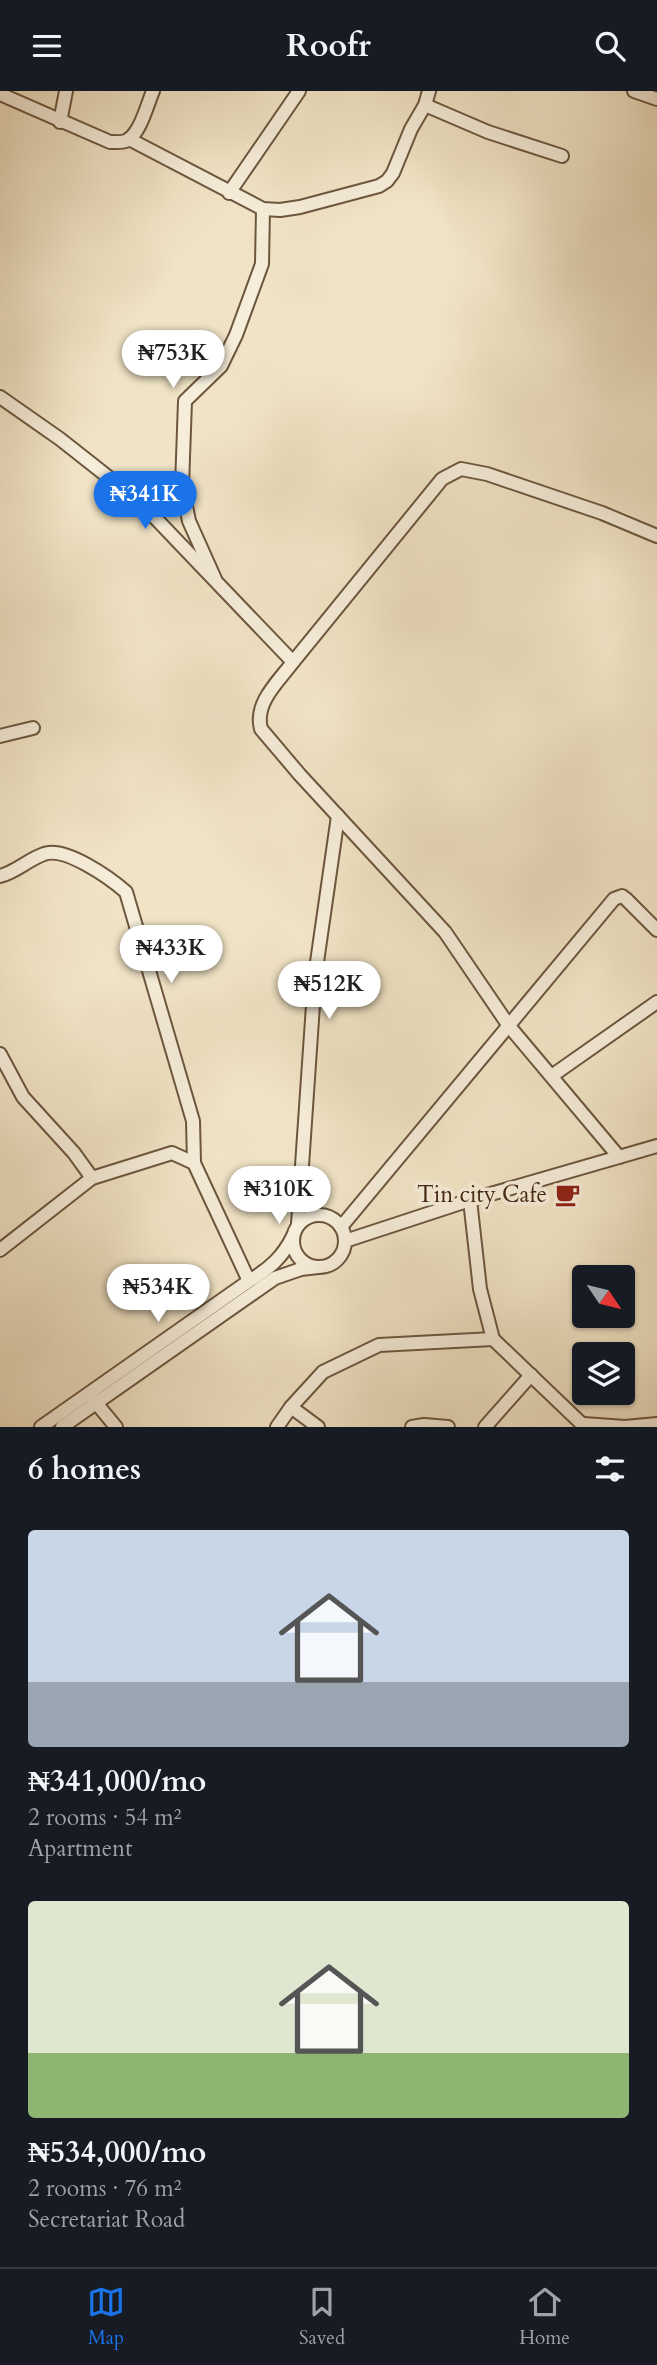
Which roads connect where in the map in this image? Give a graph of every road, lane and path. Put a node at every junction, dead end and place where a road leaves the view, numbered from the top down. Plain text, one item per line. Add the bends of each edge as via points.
1 (66, 91) edge
2 (153, 91) edge
3 (299, 91) edge
4 (429, 91) edge
5 (635, 91) edge
6 (0, 94) edge
7 (657, 99) edge
8 (425, 105) junction
9 (60, 122) junction
10 (129, 139) junction
11 (562, 156) dead end
12 (229, 193) junction
13 (263, 209) junction
14 (0, 397) edge
15 (657, 536) edge
16 (215, 579) junction
17 (293, 662) junction
18 (33, 728) dead end
19 (0, 736) edge
20 (338, 816) junction
21 (0, 876) edge
22 (657, 930) edge
23 (657, 1002) edge
24 (509, 1026) junction
25 (0, 1054) edge
26 (553, 1075) junction
27 (657, 1146) edge
28 (620, 1157) junction
29 (194, 1163) junction
30 (92, 1178) junction
31 (470, 1200) junction
32 (341, 1227) junction
33 (296, 1230) junction
34 (345, 1241) junction
35 (0, 1250) edge
36 (318, 1267) junction
37 (249, 1281) junction
38 (493, 1339) junction
39 (531, 1375) junction
40 (92, 1399) junction
41 (291, 1407) junction
42 (657, 1424) edge
43 (585, 1425) edge
44 (41, 1427) edge
45 (62, 1427) edge
46 (116, 1427) edge
47 (277, 1427) edge
48 (318, 1427) edge
49 (412, 1427) edge
50 (449, 1427) edge
51 (485, 1427) edge
52 (625, 1427) edge

1 - 9 street
2 - 10 street
3 - 12 street
4 - 8 street
5 - 7 street
6 - 9 street
8 - 11 street
8 - 13 street via 387,181 300,207
9 - 10 street via 110,142
10 - 12 street
12 - 13 street
13 - 16 street via 262,264 236,335 221,366 185,401 182,486 189,521
14 - 16 street via 140,502
15 - 17 street via 602,513 461,469 442,479
16 - 17 street
17 - 20 street via 260,708 261,729
18 - 19 street
20 - 24 street via 445,932
20 - 33 street via 315,976
21 - 29 street via 52,852 69,855 126,892 193,1121
22 - 24 street via 626,899 614,899
23 - 26 street
24 - 26 street
24 - 32 street
25 - 30 street via 23,1097
26 - 28 street
27 - 28 street
28 - 31 street
29 - 30 street via 172,1153
29 - 37 street
30 - 35 street
31 - 34 street
31 - 38 street via 480,1289
32 - 33 street via 320,1214 311,1215
32 - 34 street
33 - 36 street via 295,1252
33 - 37 street via 267,1271
34 - 36 street via 335,1261
36 - 40 street via 275,1278
37 - 40 street
38 - 39 street
38 - 41 street via 379,1345 323,1372
39 - 43 street
39 - 51 street
40 - 44 street
40 - 45 street
40 - 46 street
41 - 47 street
41 - 48 street
42 - 52 street
43 - 52 street
49 - 50 street

